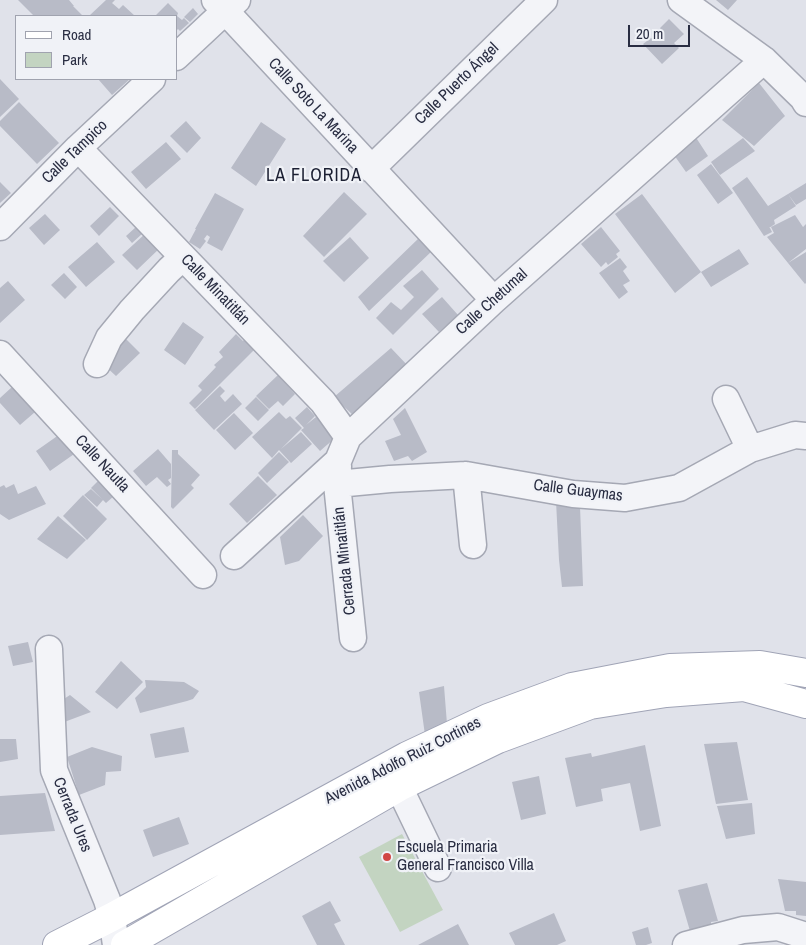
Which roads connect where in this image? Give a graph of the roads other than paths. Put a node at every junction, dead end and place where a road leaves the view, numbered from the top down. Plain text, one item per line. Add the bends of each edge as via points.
1 (544, 0) edge
2 (681, 0) edge
3 (226, 4) edge
4 (178, 54) edge
5 (764, 60) junction
6 (151, 80) edge
7 (806, 103) edge
8 (78, 148) junction
9 (371, 169) junction
10 (0, 227) edge
11 (183, 257) junction
12 (494, 300) junction
13 (0, 354) edge
14 (96, 364) dead end
15 (726, 399) dead end
16 (806, 436) edge
17 (348, 437) junction
18 (750, 449) junction
19 (338, 473) junction
20 (466, 476) junction
21 (473, 545) dead end
22 (234, 556) dead end
23 (203, 574) dead end
24 (353, 638) dead end
25 (49, 649) dead end
26 (806, 673) edge
27 (806, 704) edge
28 (399, 787) junction
29 (438, 868) dead end
30 (112, 917) junction
31 (806, 936) edge
32 (57, 945) edge
33 (116, 945) edge
34 (125, 945) edge
35 (686, 945) edge

1 - 9 street, Calle Puerto Ángel
2 - 5 street
3 - 4 street
3 - 9 street, Calle Soto La Marina
5 - 7 street
5 - 12 street, Calle Chetumal
6 - 8 street, Calle Tampico
8 - 10 street, Calle Tampico
8 - 11 street, Calle Minatitlán
9 - 12 street, Calle Soto La Marina
11 - 14 street via 109,338
11 - 17 street, Calle Minatitlán via 323,402
12 - 17 street, Calle Chetumal
13 - 23 street, Calle Nautla
15 - 18 street
16 - 18 street, Calle Guaymas via 795,435
17 - 19 street, Calle Chetumal
18 - 20 street, Calle Guaymas via 679,488 625,498 573,494
19 - 20 street, Calle Guaymas via 390,479
19 - 22 street, Calle Chetumal
19 - 24 street, Cerrada Minatitlán
20 - 21 street
25 - 30 street, Cerrada Ures via 54,770
26 - 30 main road, Avenida Adolfo Ruiz Cortines via 760,665 670,668 572,687 488,718 407,756
27 - 28 main road, Avenida Adolfo Ruiz Cortines via 744,687 666,693 590,705 498,740
28 - 29 street
28 - 34 main road, Avenida Adolfo Ruiz Cortines
30 - 32 main road, Avenida Adolfo Ruiz Cortines
30 - 33 street, Cerrada Ures
31 - 35 street via 778,927 743,930

